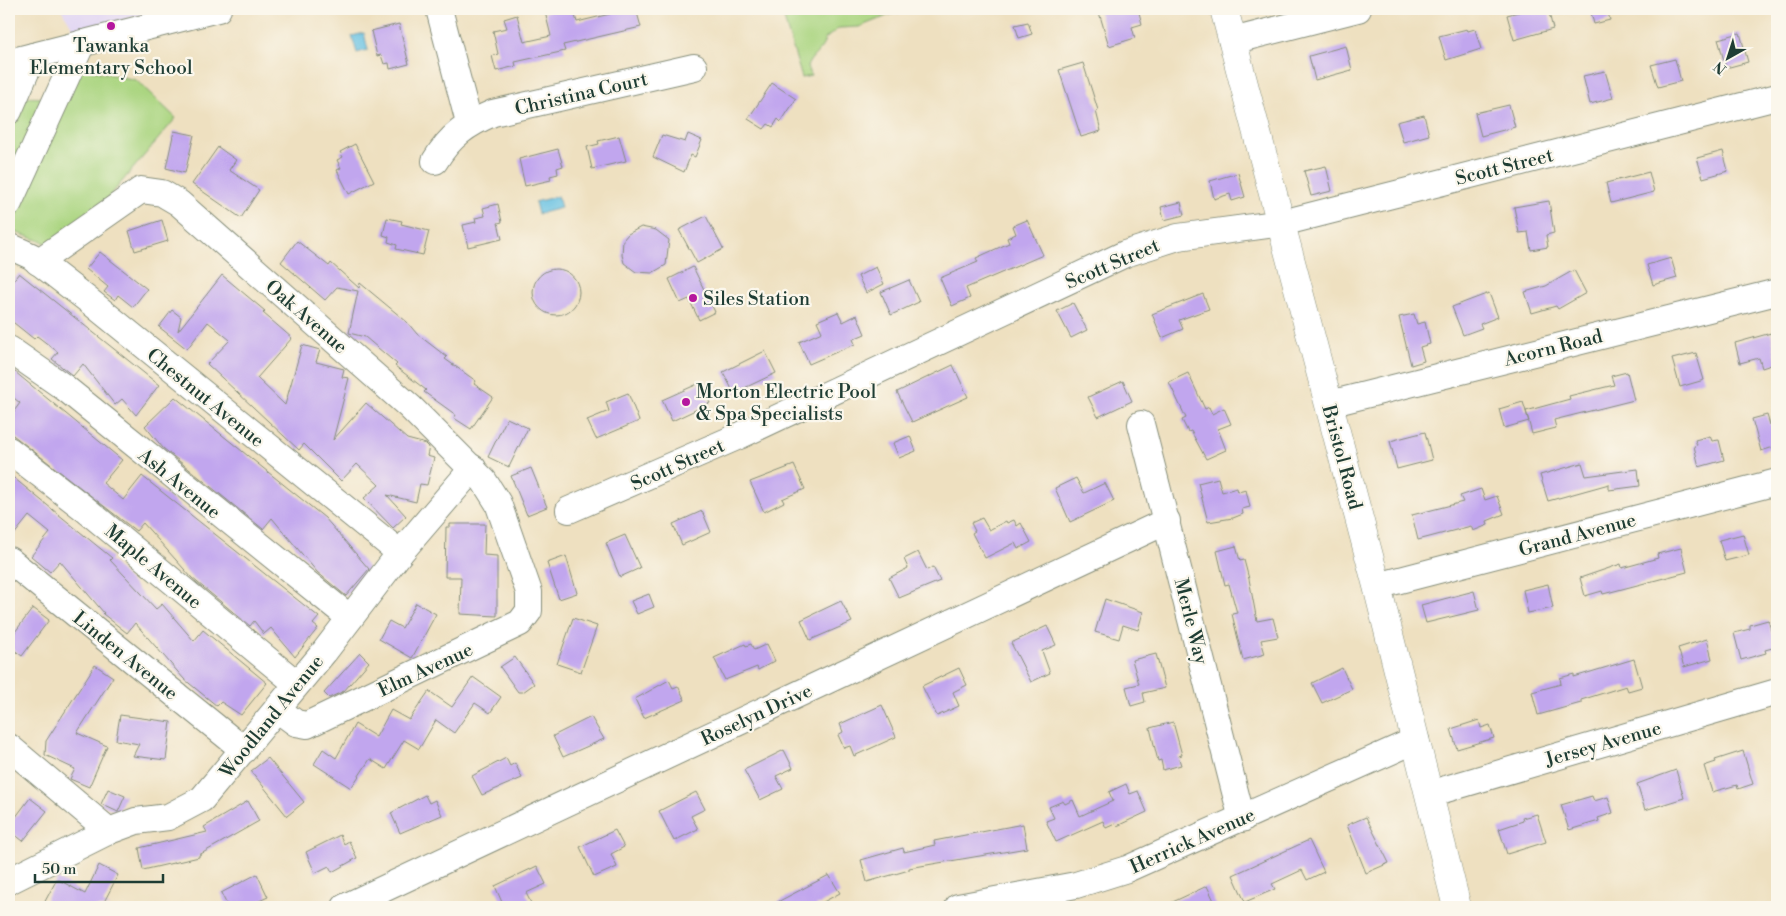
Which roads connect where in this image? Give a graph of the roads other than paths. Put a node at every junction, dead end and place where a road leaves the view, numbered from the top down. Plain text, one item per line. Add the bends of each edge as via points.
1 (218, 9) edge
2 (439, 9) edge
3 (1224, 9) edge
4 (1358, 9) edge
5 (1232, 41) junction
6 (82, 43) junction
7 (21, 59) edge
8 (694, 67) dead end
9 (1777, 97) edge
10 (9, 111) edge
11 (469, 123) junction
12 (435, 161) dead end
13 (9, 202) edge
14 (1282, 223) junction
15 (9, 246) edge
16 (38, 262) junction
17 (1777, 292) edge
18 (9, 349) edge
19 (1329, 404) junction
20 (1141, 424) dead end
21 (9, 450) edge
22 (473, 468) junction
23 (1777, 482) edge
24 (569, 510) dead end
25 (1167, 521) junction
26 (400, 554) junction
27 (9, 560) edge
28 (521, 567) joint
29 (1377, 586) junction
30 (350, 618) junction
31 (297, 684) junction
32 (1777, 692) edge
33 (277, 709) junction
34 (1416, 740) junction
35 (9, 747) edge
36 (244, 750) junction
37 (1429, 794) junction
38 (1242, 819) junction
39 (109, 831) junction
40 (9, 881) edge
41 (345, 907) edge
42 (958, 907) edge
43 (1457, 907) edge

1 - 6 street
2 - 11 street
3 - 5 main road, Bristol Road
4 - 5 street
5 - 14 main road, Bristol Road
6 - 7 street
6 - 13 street
7 - 10 street
8 - 11 street, Christina Court via 493,113
9 - 14 street, Scott Street
11 - 12 street, Christina Court via 445,145
14 - 19 main road, Bristol Road
14 - 24 street, Scott Street via 1178,237 1125,254 723,444
15 - 16 street, Chestnut Avenue
16 - 22 street, Oak Avenue via 141,190 162,193 179,203 355,358
16 - 26 street, Chestnut Avenue
17 - 19 street, Acorn Road
18 - 30 street, Ash Avenue via 65,388
19 - 29 main road, Bristol Road
20 - 25 street, Merle Way
21 - 31 street, Maple Avenue via 85,508
22 - 26 street, Woodland Avenue
22 - 28 street, Oak Avenue via 498,503
23 - 29 street, Grand Avenue
25 - 38 street, Merle Way
25 - 41 street, Roselyn Drive
26 - 30 street, Woodland Avenue
27 - 36 street, Linden Avenue
28 - 33 street, Elm Avenue via 531,600 529,611 513,629 307,725 296,723
29 - 34 main road, Bristol Road
30 - 31 street, Woodland Avenue
31 - 33 street, Woodland Avenue
32 - 37 street, Jersey Avenue
33 - 36 street, Woodland Avenue
34 - 37 main road, Bristol Road
34 - 38 street, Herrick Avenue
35 - 39 street
36 - 39 street, Woodland Avenue via 194,805 168,817 136,821
37 - 43 main road, Bristol Road
38 - 42 street, Herrick Avenue via 1102,878
39 - 40 street, Woodland Avenue

